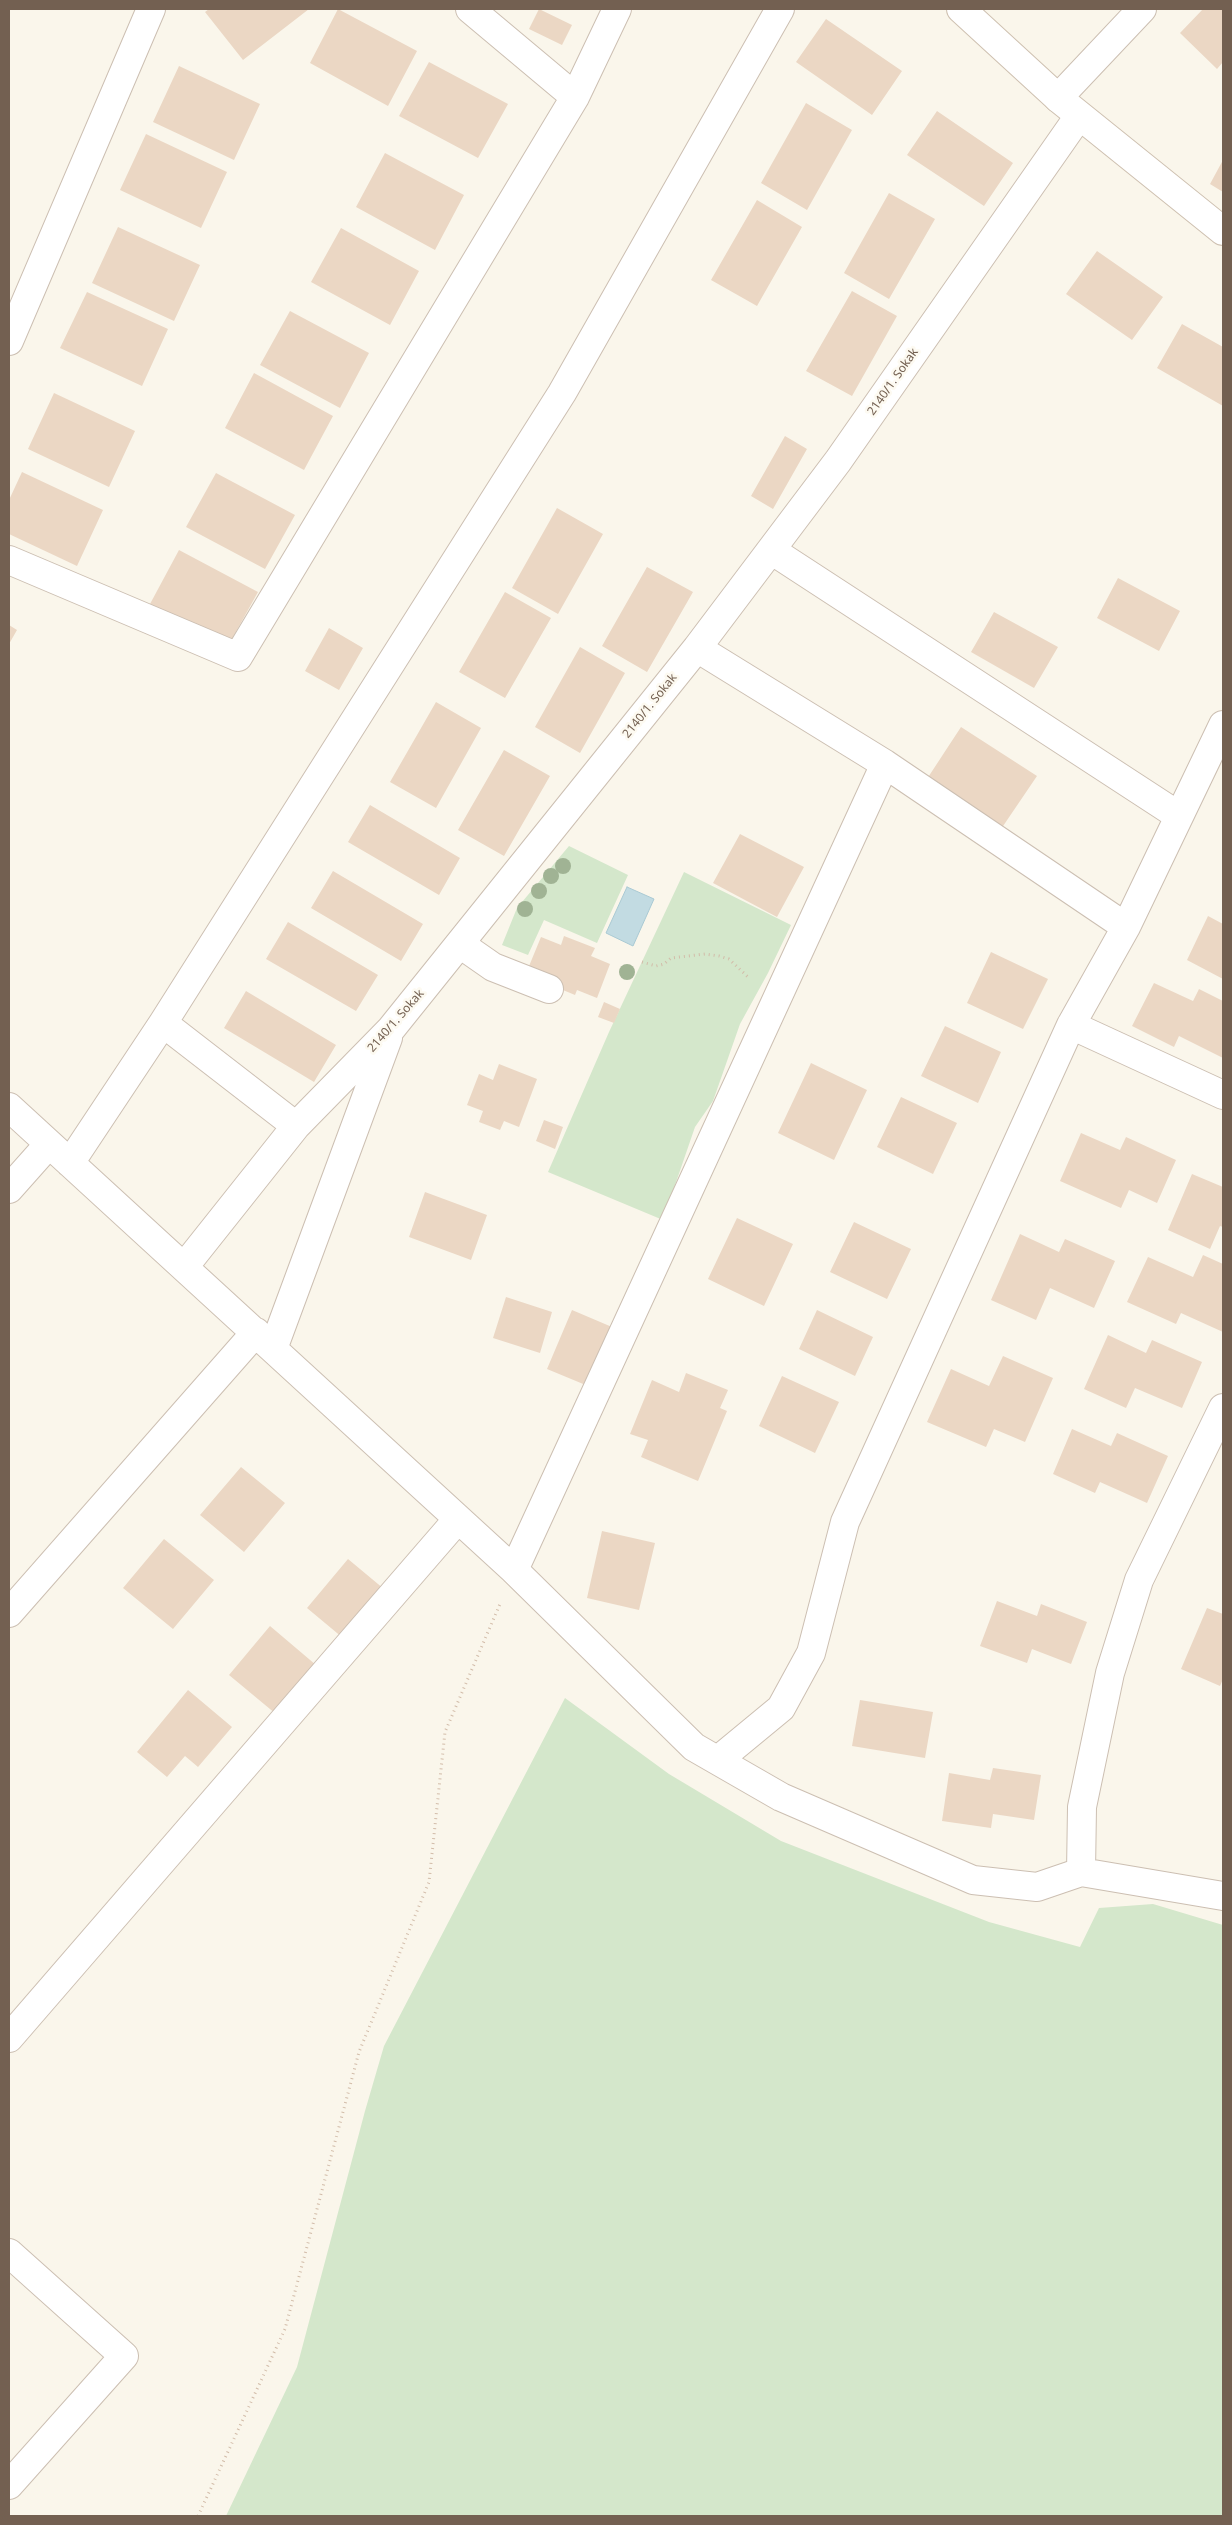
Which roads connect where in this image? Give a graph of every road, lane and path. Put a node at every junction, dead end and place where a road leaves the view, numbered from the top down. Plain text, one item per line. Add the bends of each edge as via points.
1 (151, 9) edge
2 (470, 9) edge
3 (617, 9) edge
4 (780, 9) edge
5 (961, 9) edge
6 (1142, 9) edge
7 (576, 96) junction
8 (1058, 98) junction
9 (1079, 116) junction
10 (1223, 231) edge
11 (9, 341) edge
12 (771, 550) junction
13 (9, 560) edge
14 (697, 648) junction
15 (1223, 725) edge
16 (885, 764) junction
17 (1179, 816) junction
18 (1126, 927) junction
19 (460, 944) junction
20 (642, 962) dead end
21 (549, 989) dead end
22 (777, 998) junction
23 (162, 1023) junction
24 (1071, 1025) junction
25 (391, 1029) junction
26 (1223, 1095) edge
27 (9, 1107) edge
28 (296, 1126) junction
29 (49, 1144) junction
30 (70, 1163) junction
31 (9, 1189) edge
32 (184, 1267) junction
33 (265, 1340) junction
34 (1223, 1408) edge
35 (458, 1519) junction
36 (514, 1570) junction
37 (9, 1613) edge
38 (718, 1760) junction
39 (1081, 1872) junction
40 (1223, 1896) edge
41 (9, 2038) edge
42 (9, 2253) edge
43 (9, 2485) edge
44 (198, 2516) edge

1 - 11 street
2 - 7 street
3 - 7 street
4 - 23 street via 562,392
5 - 8 street
6 - 8 street
7 - 13 street via 238,657
8 - 9 street
9 - 10 street
9 - 12 street, 2140/1. Sokak via 838,461
12 - 14 street, 2140/1. Sokak
12 - 17 street
14 - 16 street
14 - 19 street, 2140/1. Sokak
15 - 17 street
16 - 18 street
16 - 22 street
17 - 18 street
18 - 24 street
19 - 21 street via 493,967
19 - 25 street, 2140/1. Sokak
20 - 22 path via 656,966 671,958 705,954 719,956 729,959
22 - 36 street
23 - 28 street
23 - 30 street
24 - 26 street
24 - 38 street via 845,1522 811,1653 781,1708
25 - 28 street, 2140/1. Sokak
25 - 33 street
27 - 29 street
28 - 32 street, 2140/1. Sokak
29 - 30 street
29 - 31 street
30 - 32 street
32 - 33 street
33 - 35 street
33 - 37 street
34 - 39 street via 1139,1580 1110,1673 1082,1807
35 - 36 street
35 - 41 street
36 - 38 street via 694,1747
36 - 44 path via 445,1732 429,1882 359,2052 285,2329
38 - 39 street via 781,1797 973,1880 1037,1887
39 - 40 street
42 - 43 street via 124,2356

